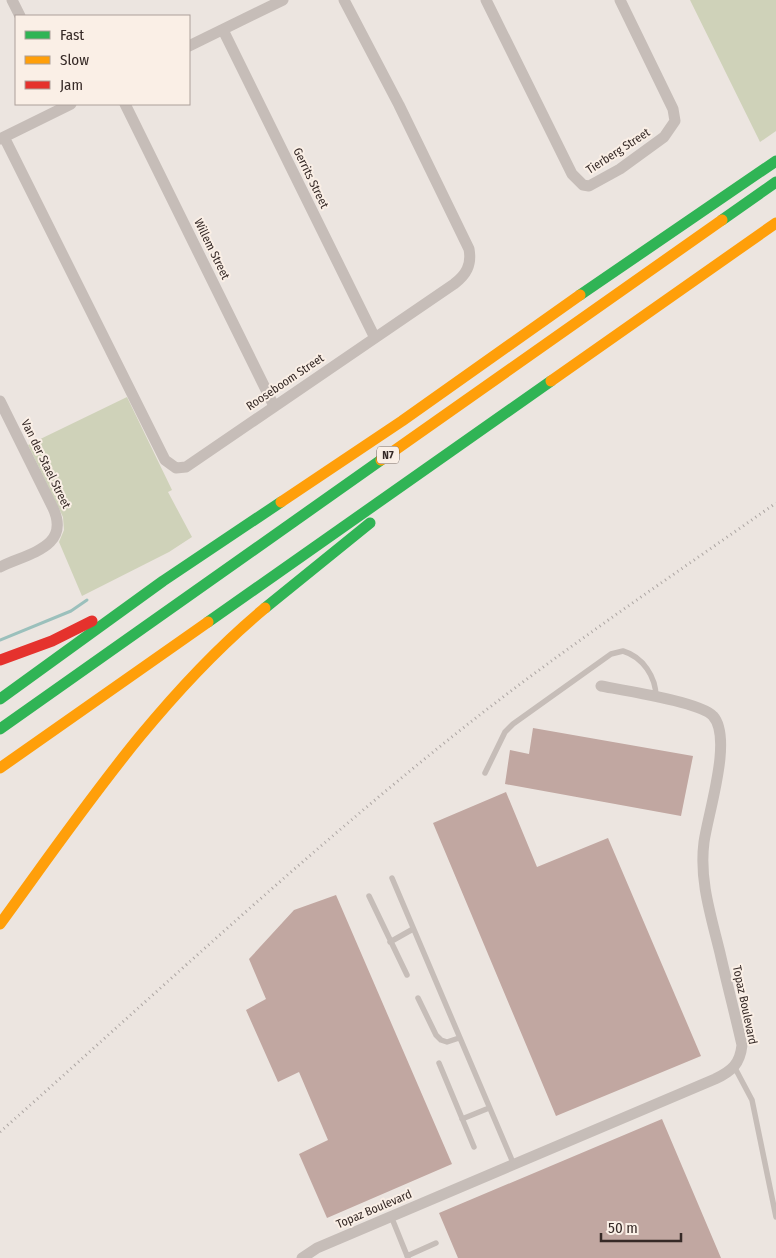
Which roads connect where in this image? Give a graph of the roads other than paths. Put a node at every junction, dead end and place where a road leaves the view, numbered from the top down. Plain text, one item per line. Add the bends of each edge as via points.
1 (12, 0) edge
2 (283, 0) edge
3 (344, 0) edge
4 (486, 0) edge
5 (620, 0) edge
6 (20, 15) edge
7 (223, 30) junction
8 (190, 46) edge
9 (66, 105) edge
10 (125, 105) edge
11 (2, 138) edge
12 (776, 161) edge
13 (776, 182) edge
14 (776, 223) edge
15 (374, 338) junction
16 (0, 401) edge
17 (274, 406) junction
18 (487, 426) junction
19 (0, 567) edge
20 (163, 581) junction
21 (0, 660) edge
22 (601, 686) dead end
23 (656, 697) junction
24 (0, 699) edge
25 (0, 729) edge
26 (0, 768) edge
27 (485, 773) dead end
28 (392, 878) dead end
29 (369, 896) dead end
30 (0, 924) edge
31 (413, 929) junction
32 (390, 942) junction
33 (407, 975) dead end
34 (418, 998) dead end
35 (459, 1038) junction
36 (439, 1063) dead end
37 (735, 1068) junction
38 (489, 1108) junction
39 (462, 1119) junction
40 (474, 1148) dead end
41 (514, 1165) junction
42 (391, 1216) junction
43 (776, 1217) edge
44 (436, 1243) dead end
45 (408, 1257) edge
46 (302, 1258) edge

1 - 6 street
2 - 7 street
3 - 15 street, Rooseboom Street via 400,105 470,256 470,264 462,278
4 - 5 street, Tierberg Street via 572,174 583,185 589,186 620,169 664,137 675,121 673,108
7 - 8 street
7 - 15 street, Gerrits Street
9 - 11 street
10 - 17 street, Willem Street
11 - 17 street, Rooseboom Street via 167,463 176,468 189,465
12 - 20 highway via 402,421
13 - 25 highway, N7
14 - 18 highway
15 - 17 street, Rooseboom Street
16 - 19 street, Van der Stael Street via 59,526 48,545
18 - 26 highway
18 - 30 highway via 254,618 194,674 138,739
20 - 21 highway via 74,631
20 - 24 highway
22 - 23 street, Topaz Boulevard
23 - 27 lane via 653,678 637,658 623,651 610,654 509,728
23 - 37 street, Topaz Boulevard via 712,714 720,734 720,754 702,870 742,1045 741,1057
28 - 31 lane
29 - 32 lane
31 - 32 lane
31 - 35 lane
32 - 33 lane
34 - 35 lane via 438,1038 447,1042
35 - 38 lane
36 - 39 lane
37 - 41 street, Topaz Boulevard
37 - 43 lane via 752,1100
38 - 39 lane
38 - 41 lane
39 - 40 lane
41 - 42 street, Topaz Boulevard
42 - 45 lane
42 - 46 street, Topaz Boulevard via 317,1248
44 - 45 lane

